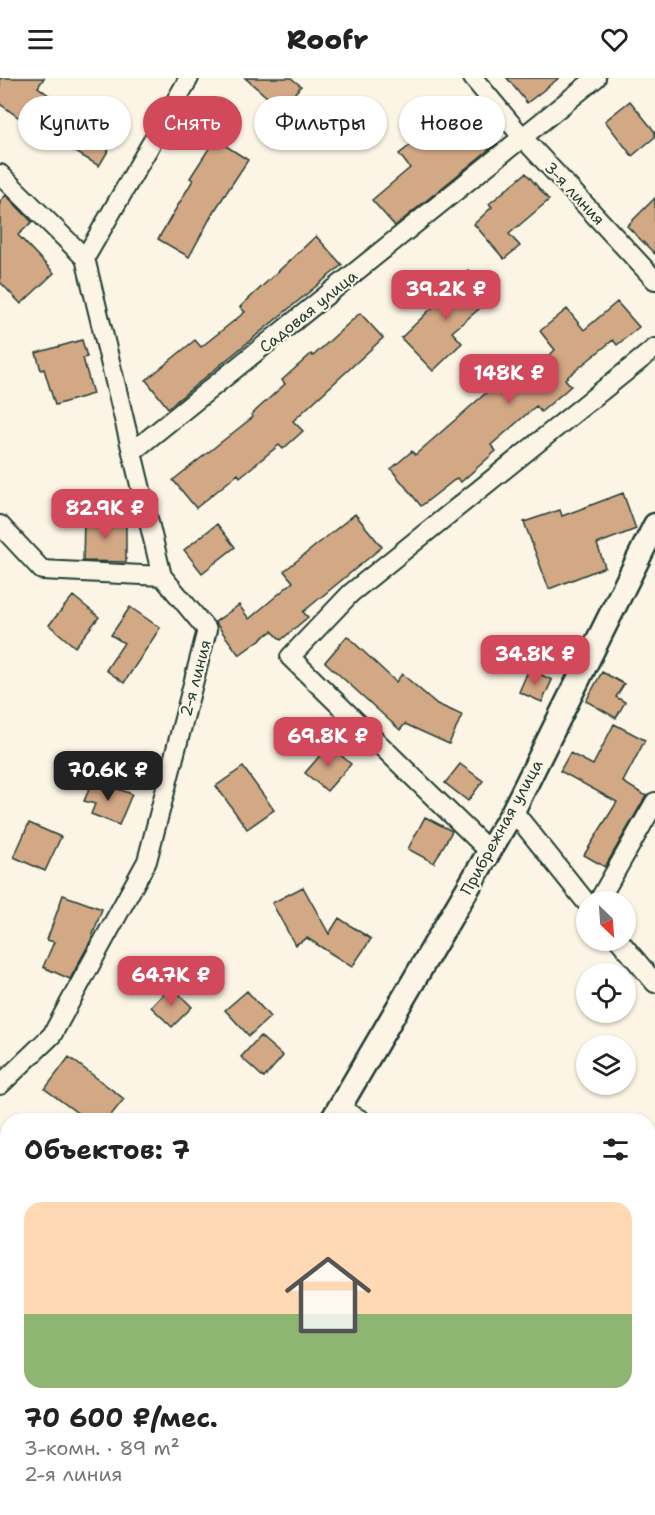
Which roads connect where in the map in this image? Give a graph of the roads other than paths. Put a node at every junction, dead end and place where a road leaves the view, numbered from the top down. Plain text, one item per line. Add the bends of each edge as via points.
1 (189, 78) edge
2 (473, 78) edge
3 (596, 78) edge
4 (523, 138) junction
5 (0, 174) edge
6 (85, 258) junction
7 (655, 280) edge
8 (655, 348) edge
9 (132, 452) junction
10 (0, 525) edge
11 (655, 525) edge
12 (162, 576) junction
13 (655, 802) edge
14 (513, 811) junction
15 (489, 851) junction
16 (577, 891) edge
17 (604, 891) edge
18 (628, 951) edge
19 (655, 983) edge
20 (0, 1085) edge
21 (336, 1113) edge

1 - 6 street
2 - 4 street, 3-я линия
3 - 4 street, Садовая улица
4 - 7 street, 3-я линия
4 - 9 street, Садовая улица
5 - 6 street
6 - 9 street, 2-я линия
8 - 15 street via 351,593 290,657
9 - 12 street, 2-я линия
10 - 12 street via 42,570
11 - 14 street, Прибрежная улица
12 - 20 street, 2-я линия via 207,630 147,861 52,1035
13 - 17 street
14 - 15 street, Прибрежная улица
14 - 16 street
15 - 21 street, Прибрежная улица
18 - 19 street

